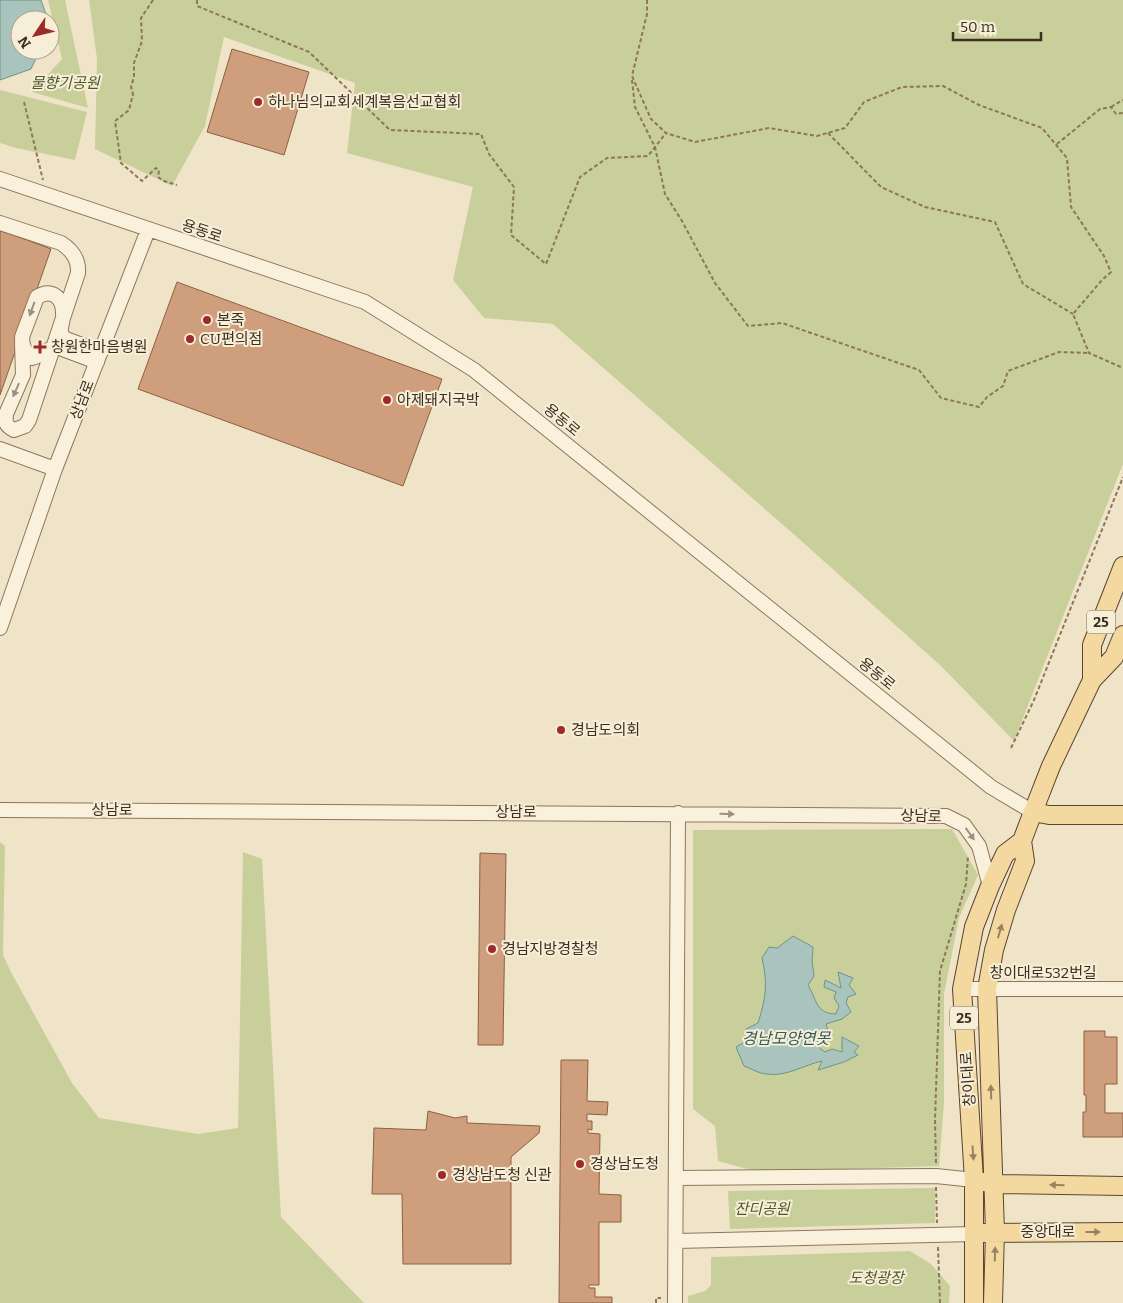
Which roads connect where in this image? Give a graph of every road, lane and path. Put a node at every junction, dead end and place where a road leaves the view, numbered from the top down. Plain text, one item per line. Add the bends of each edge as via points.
1 (153, 0) edge
2 (197, 0) edge
3 (647, 0) edge
4 (632, 76) junction
5 (1123, 100) edge
6 (24, 102) dead end
7 (1111, 107) junction
8 (1123, 113) edge
9 (666, 133) junction
10 (828, 133) junction
11 (1056, 144) junction
12 (655, 147) junction
13 (0, 179) edge
14 (177, 185) dead end
15 (46, 196) junction
16 (0, 223) edge
17 (148, 230) junction
18 (1074, 314) junction
19 (63, 317) junction
20 (22, 342) junction
21 (54, 347) junction
22 (1090, 353) junction
23 (99, 357) junction
24 (1123, 368) edge
25 (0, 449) edge
26 (55, 469) junction
27 (1123, 476) edge
28 (1123, 566) edge
29 (0, 628) edge
30 (1123, 635) edge
31 (1092, 680) junction
32 (1011, 748) dead end
33 (0, 810) edge
34 (1033, 812) junction
35 (678, 813) junction
36 (1123, 815) edge
37 (970, 834) junction
38 (1022, 841) junction
39 (990, 886) junction
40 (962, 989) junction
41 (987, 989) junction
42 (1123, 989) edge
43 (936, 1176) junction
44 (676, 1178) junction
45 (974, 1180) junction
46 (994, 1184) junction
47 (1123, 1186) edge
48 (995, 1232) junction
49 (1123, 1232) edge
50 (974, 1234) junction
51 (938, 1235) junction
52 (676, 1241) junction
53 (676, 1303) edge
54 (940, 1303) edge
55 (974, 1303) edge
56 (993, 1303) edge

1 - 14 path via 141,18 142,41 134,63 134,94 129,110 115,121 121,163 142,181 156,168 158,177
2 - 12 path via 197,6 309,52 390,130 481,134 489,154 514,187 511,234 546,264 580,177 607,158 648,156
3 - 4 path
4 - 9 path via 651,119
4 - 12 path via 635,106
5 - 7 path
6 - 15 path
7 - 8 path via 1116,114
7 - 11 path via 1100,109
9 - 10 path via 695,142 769,128 817,136
9 - 12 path
10 - 11 path via 845,128 864,102 902,87 943,86 979,105 1042,128
10 - 18 path via 881,188 925,207 995,222 1023,284
11 - 18 path via 1068,158 1071,207 1111,272
12 - 22 path via 666,194 715,283 748,326 782,323 919,370 941,398 979,407 1003,386 1008,371 1059,352
13 - 15 street, 용동로
15 - 17 street, 용동로
16 - 19 street via 61,243 75,256 78,273
17 - 23 street, 상남로
17 - 34 street, 용동로 via 365,302 474,370 991,787
18 - 22 path
19 -> 20 street via 60,300 55,295 43,293 34,301
19 - 21 street
19 - 23 street via 62,336
20 - 21 street via 32,358
20 -> 21 street via 22,375 5,420 6,425 14,430 25,426 29,420
21 - 23 street
22 - 24 path
23 - 26 street, 상남로
25 - 26 street
26 - 29 street, 상남로
27 - 32 path via 1034,700
28 - 31 main road, 창이대로 / 25 via 1092,646
30 - 31 main road, 창이대로 / 25 via 1114,658
31 - 34 main road, 창이대로 / 25
33 - 35 street, 상남로
34 - 36 main road
34 - 38 main road, 창이대로 / 25
35 -> 37 street, 상남로 via 946,816 964,825
35 - 44 street
37 -> 39 street, 상남로 via 979,846
37 - 43 path via 966,884 940,971
38 - 39 main road, 창이대로 / 25 via 1005,854
41 -> 38 main road, 창이대로 via 994,950 1025,861
39 - 40 main road, 창이대로 / 25 via 974,927
40 - 41 street, 창이대로532번길
40 -> 45 main road, 창이대로 / 25
41 - 42 street, 창이대로532번길
46 -> 41 main road, 창이대로
43 - 44 street
43 - 45 street
43 - 51 path
44 - 52 street
45 - 46 main road
45 - 50 main road, 창이대로 / 25
47 -> 46 main road
46 - 48 main road, 창이대로
48 -> 49 main road, 중앙대로
48 - 50 main road, 중앙대로
56 -> 48 main road, 창이대로
50 - 51 street
50 - 55 main road, 창이대로
51 - 52 street
51 - 54 path
52 - 53 street

